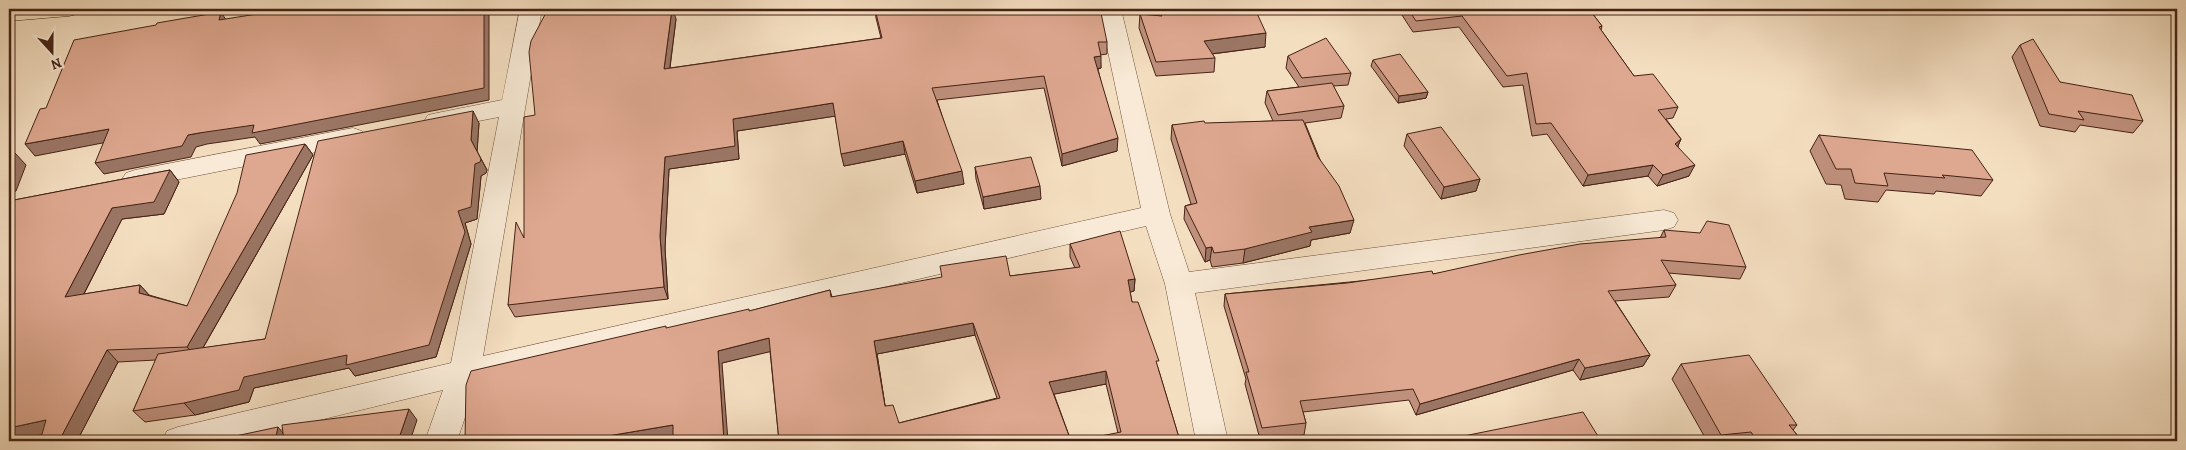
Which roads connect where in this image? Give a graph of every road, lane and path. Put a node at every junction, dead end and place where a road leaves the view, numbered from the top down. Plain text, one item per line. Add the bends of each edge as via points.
1 (69, 9) edge
2 (531, 9) edge
3 (1110, 9) edge
4 (10, 15) edge
5 (512, 106) junction
6 (415, 125) edge
7 (376, 132) edge
8 (115, 183) edge
9 (1156, 214) junction
10 (1664, 220) dead end
11 (1179, 284) junction
12 (465, 372) junction
13 (178, 441) edge
14 (441, 441) edge
15 (1212, 441) edge

1 - 4 main road
2 - 5 street
3 - 9 street
5 - 6 street
5 - 12 street
7 - 8 street
9 - 11 street
9 - 12 street
10 - 11 street
11 - 15 street
12 - 13 street
12 - 14 street

